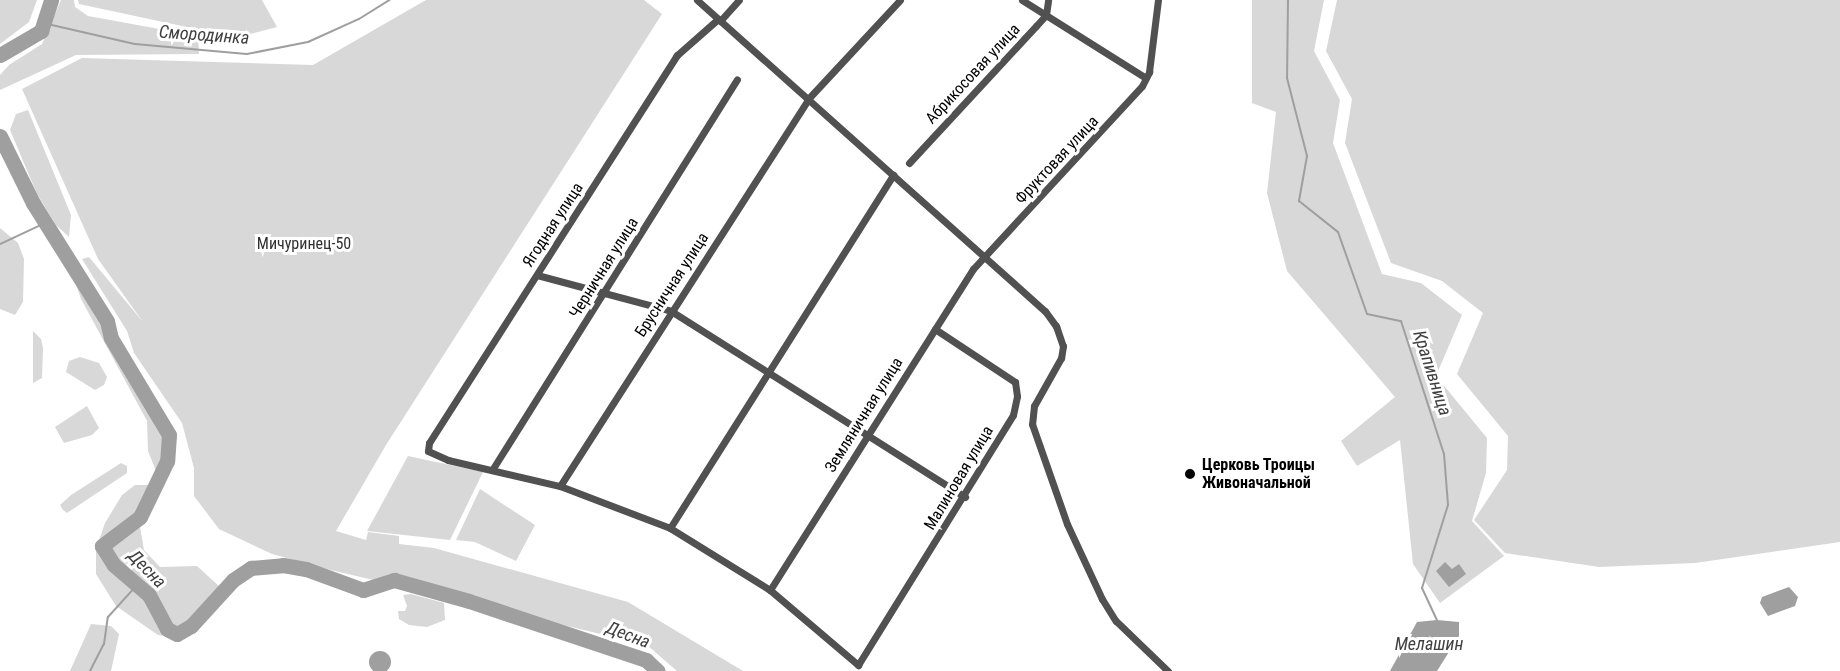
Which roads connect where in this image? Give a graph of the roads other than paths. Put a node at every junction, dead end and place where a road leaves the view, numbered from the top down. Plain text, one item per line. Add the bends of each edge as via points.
1 (697, 0) edge
2 (740, 0) edge
3 (900, 0) edge
4 (1022, 0) edge
5 (1048, 0) edge
6 (1158, 0) edge
7 (1046, 15) junction
8 (719, 20) junction
9 (1146, 78) junction
10 (737, 81) dead end
11 (808, 99) junction
12 (909, 163) dead end
13 (893, 175) junction
14 (984, 257) junction
15 (537, 275) junction
16 (604, 293) junction
17 (671, 311) junction
18 (935, 329) junction
19 (768, 373) junction
20 (868, 435) junction
21 (492, 470) junction
22 (560, 486) junction
23 (965, 497) junction
24 (670, 528) junction
25 (770, 590) junction
26 (1168, 671) edge

1 - 8 street
2 - 8 street, Ягодная улица
3 - 11 street, Брусничная улица
4 - 7 street
5 - 7 street
6 - 9 street, Фруктовая улица
7 - 9 street
7 - 12 street, Абрикосовая улица
8 - 11 street
8 - 15 street, Ягодная улица via 677,55
9 - 14 street, Фруктовая улица via 1119,113
10 - 16 street, Черничная улица
11 - 13 street
11 - 17 street, Брусничная улица
13 - 14 street
13 - 19 street
14 - 18 street, Земляничная улица
14 - 26 street via 1056,326 1063,346 1061,358 1034,406 1032,424 1067,524 1102,599 1116,621
15 - 16 street
15 - 21 street, Ягодная улица via 429,443 432,455
16 - 17 street
16 - 21 street, Черничная улица
17 - 19 street
17 - 22 street, Брусничная улица
18 - 20 street, Земляничная улица
18 - 23 street, Малиновая улица via 1015,382 1013,416
19 - 20 street
19 - 24 street
20 - 23 street
20 - 25 street, Земляничная улица
21 - 22 street
22 - 24 street
23 - 25 street, Малиновая улица via 858,665
24 - 25 street

